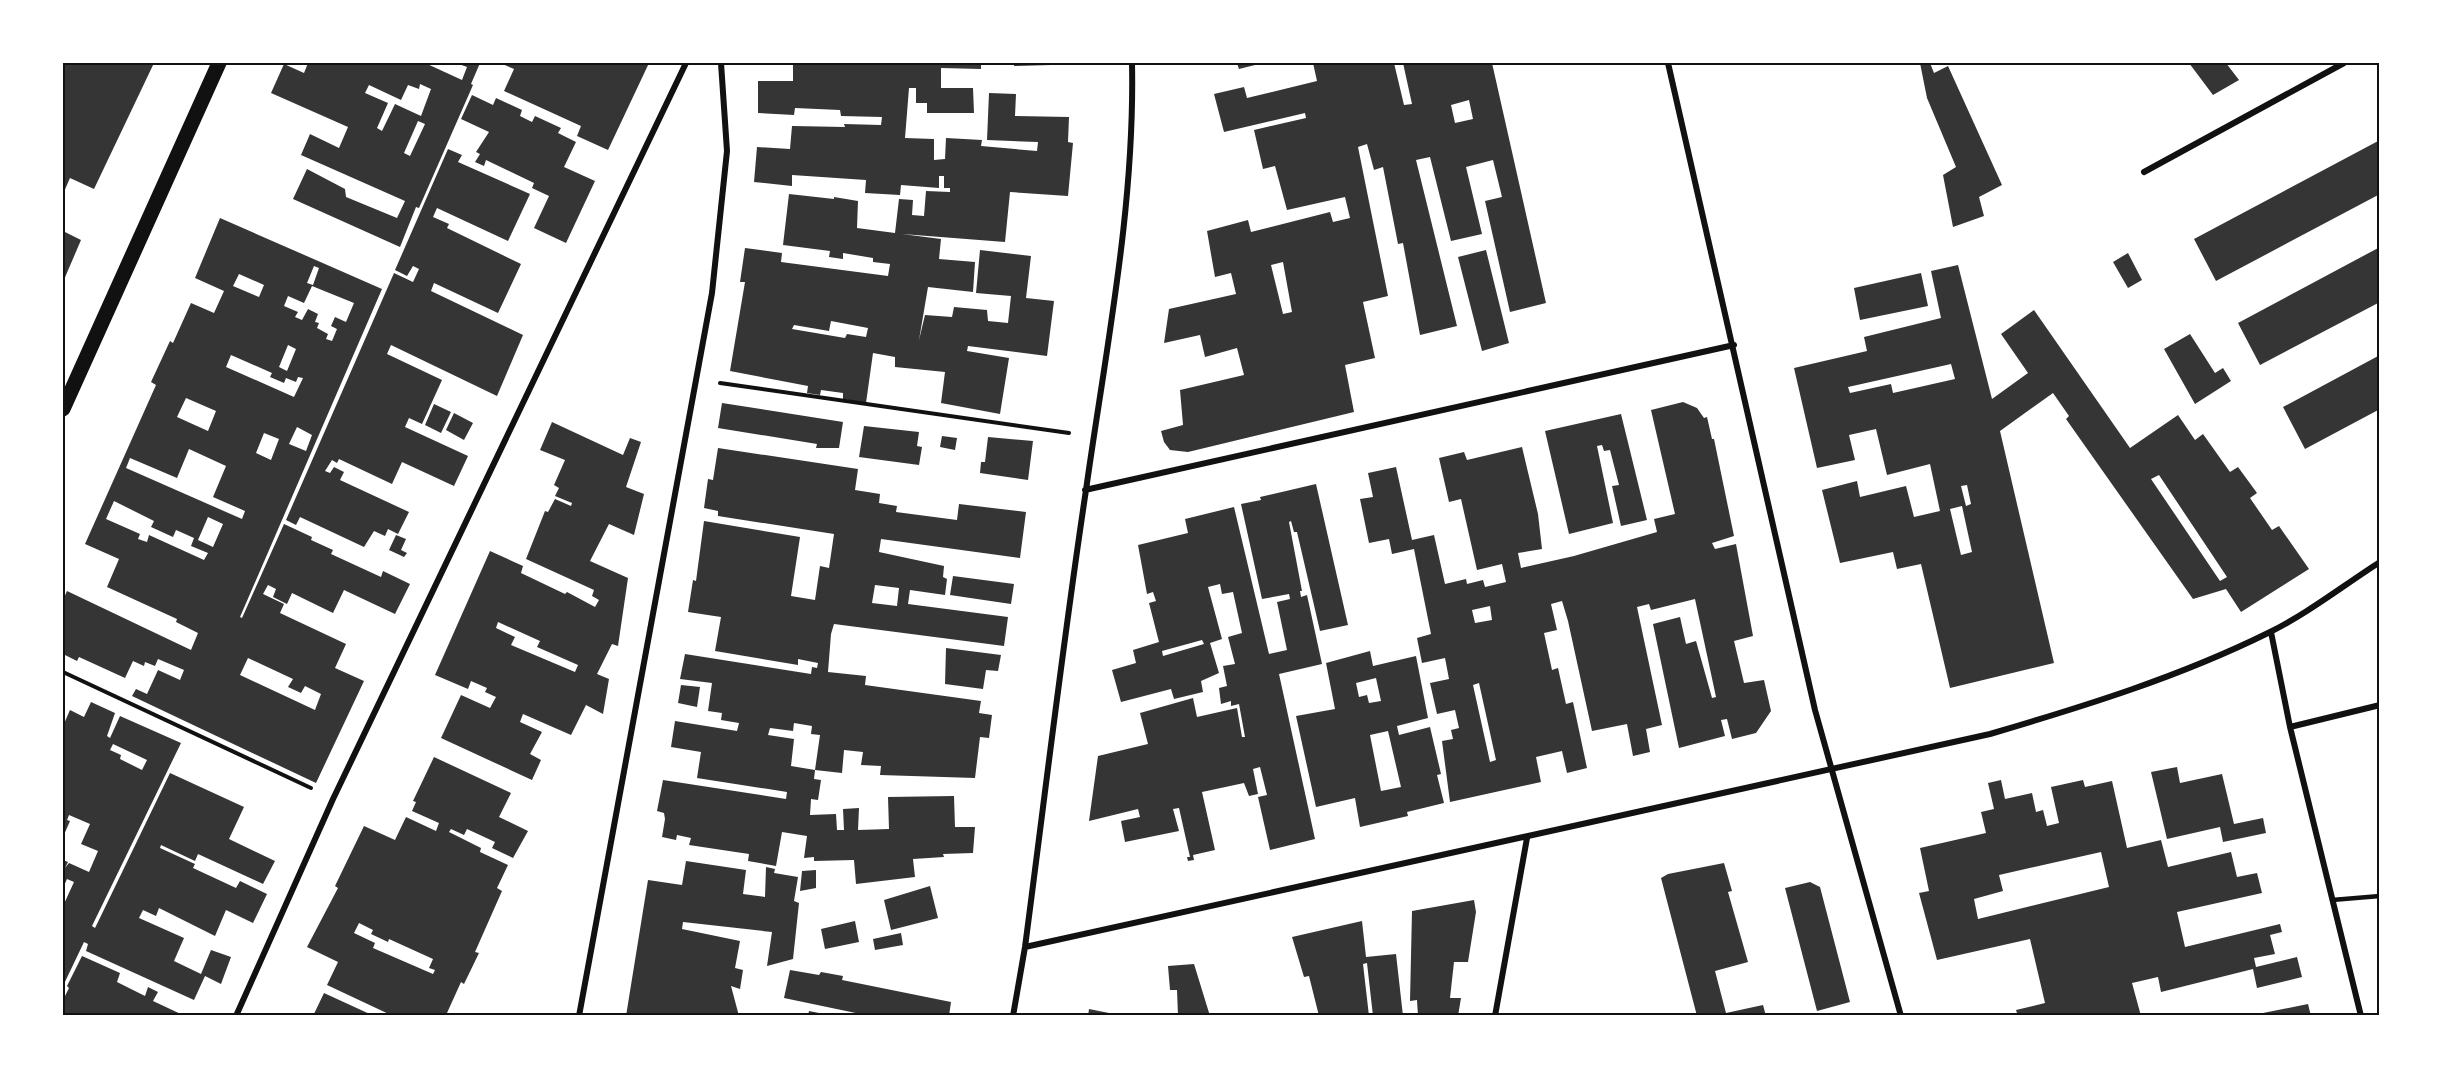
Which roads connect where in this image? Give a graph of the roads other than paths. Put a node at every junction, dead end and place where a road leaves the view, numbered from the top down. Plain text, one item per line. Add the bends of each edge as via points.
1 (219, 63) edge
2 (686, 63) edge
3 (721, 63) edge
4 (1132, 63) edge
5 (1668, 63) edge
6 (2344, 63) edge
7 (2144, 172) dead end
8 (1734, 345) junction
9 (63, 409) edge
10 (1085, 490) junction
11 (2380, 562) edge
12 (2271, 632) junction
13 (2380, 705) edge
14 (2290, 727) junction
15 (1833, 768) junction
16 (1527, 838) junction
17 (2380, 896) edge
18 (2332, 900) junction
19 (1025, 947) junction
20 (236, 1016) edge
21 (579, 1016) edge
22 (1013, 1016) edge
23 (1495, 1016) edge
24 (1901, 1016) edge
25 (2361, 1016) edge

1 - 9 main road
2 - 20 street via 333,799
3 - 21 street via 727,151 712,293
4 - 10 street via 1120,266
5 - 8 street
6 - 7 street
8 - 10 street
8 - 15 street via 1815,710
10 - 19 street
11 - 12 street
12 - 14 street
12 - 15 street via 2100,702 1990,734
13 - 14 street
14 - 18 street
15 - 16 street
15 - 24 street
16 - 19 street
16 - 23 street
17 - 18 lane
18 - 25 street
19 - 22 street

